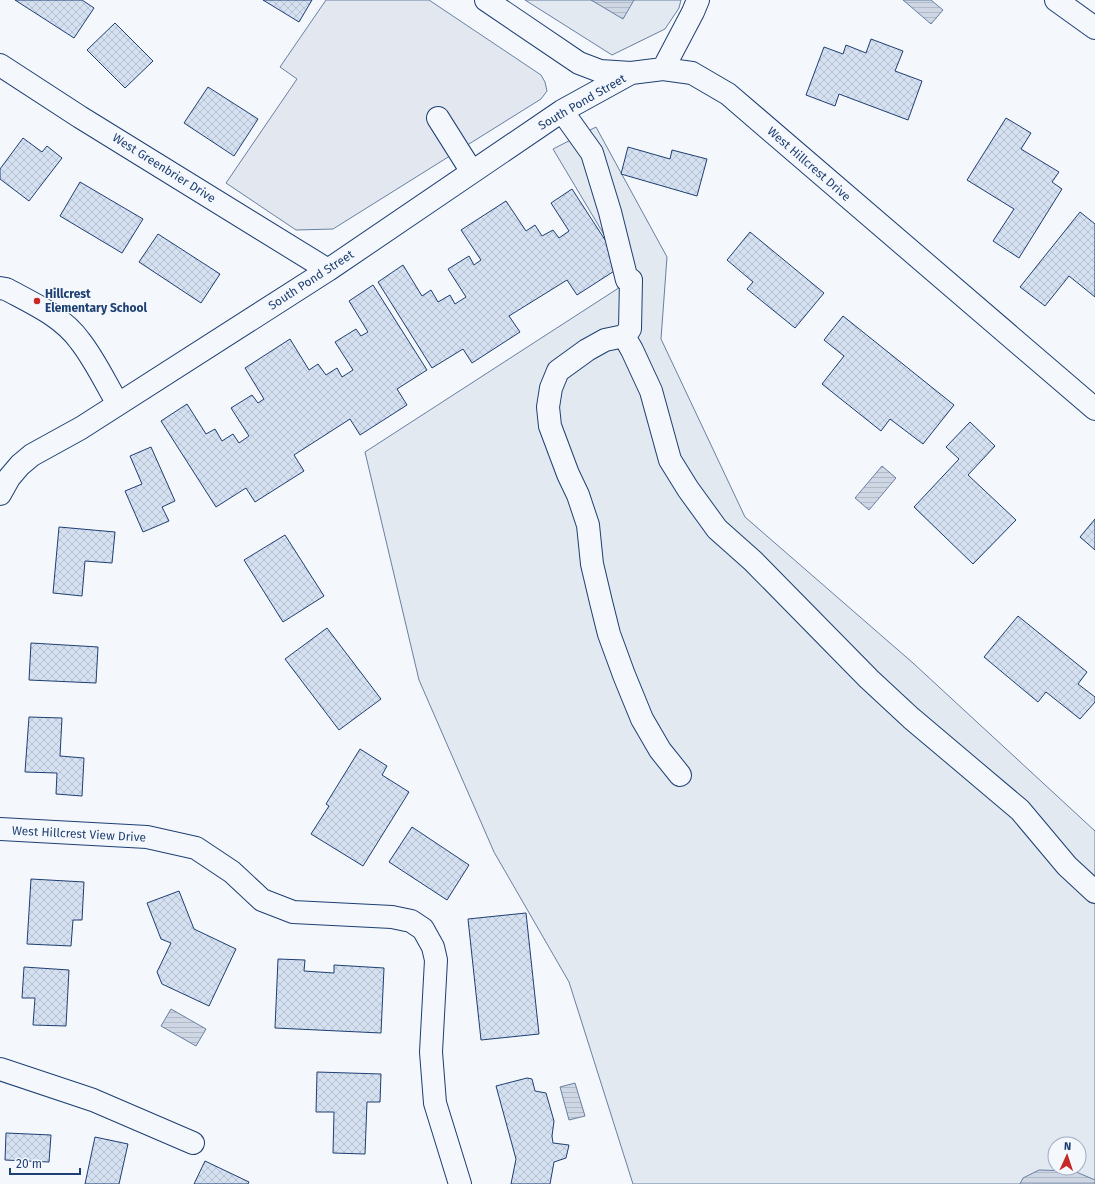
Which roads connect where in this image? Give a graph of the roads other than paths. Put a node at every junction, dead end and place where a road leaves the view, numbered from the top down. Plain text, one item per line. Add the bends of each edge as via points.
1 (486, 0) edge
2 (1056, 0) edge
3 (694, 4) edge
4 (1095, 28) edge
5 (0, 65) edge
6 (663, 69) junction
7 (631, 73) junction
8 (562, 111) junction
9 (438, 118) dead end
10 (472, 172) junction
11 (328, 270) junction
12 (0, 288) edge
13 (624, 336) junction
14 (118, 404) junction
15 (1095, 409) edge
16 (0, 494) edge
17 (680, 775) dead end
18 (0, 829) edge
19 (1095, 892) edge
20 (0, 1069) edge
21 (193, 1144) dead end
22 (460, 1184) edge

1 - 7 street, West Hillcrest Drive via 579,63 600,71
2 - 4 street
3 - 6 street
5 - 11 street, West Greenbrier Drive
6 - 7 street, West Hillcrest Drive
6 - 15 street, West Hillcrest Drive via 692,74 728,94
7 - 8 street, South Pond Street
8 - 10 street, South Pond Street
8 - 13 street via 592,153 627,280 631,280 630,329
9 - 10 street
10 - 11 street, South Pond Street
11 - 14 street, South Pond Street
12 - 14 street via 38,305 60,320 80,340
13 - 17 street via 605,340 558,371 551,388 548,407 550,426 588,525 592,564 601,602 624,675 642,719 660,750
13 - 19 street via 651,390 670,460 717,529 753,561 911,718 1020,810 1067,866
14 - 16 street, South Pond Street via 32,455 9,478
18 - 22 street, West Hillcrest View Drive via 147,837 196,848 232,872 262,900 293,912 392,917 411,921 423,929 433,947 436,960 431,1052 435,1103
20 - 21 street via 93,1100

